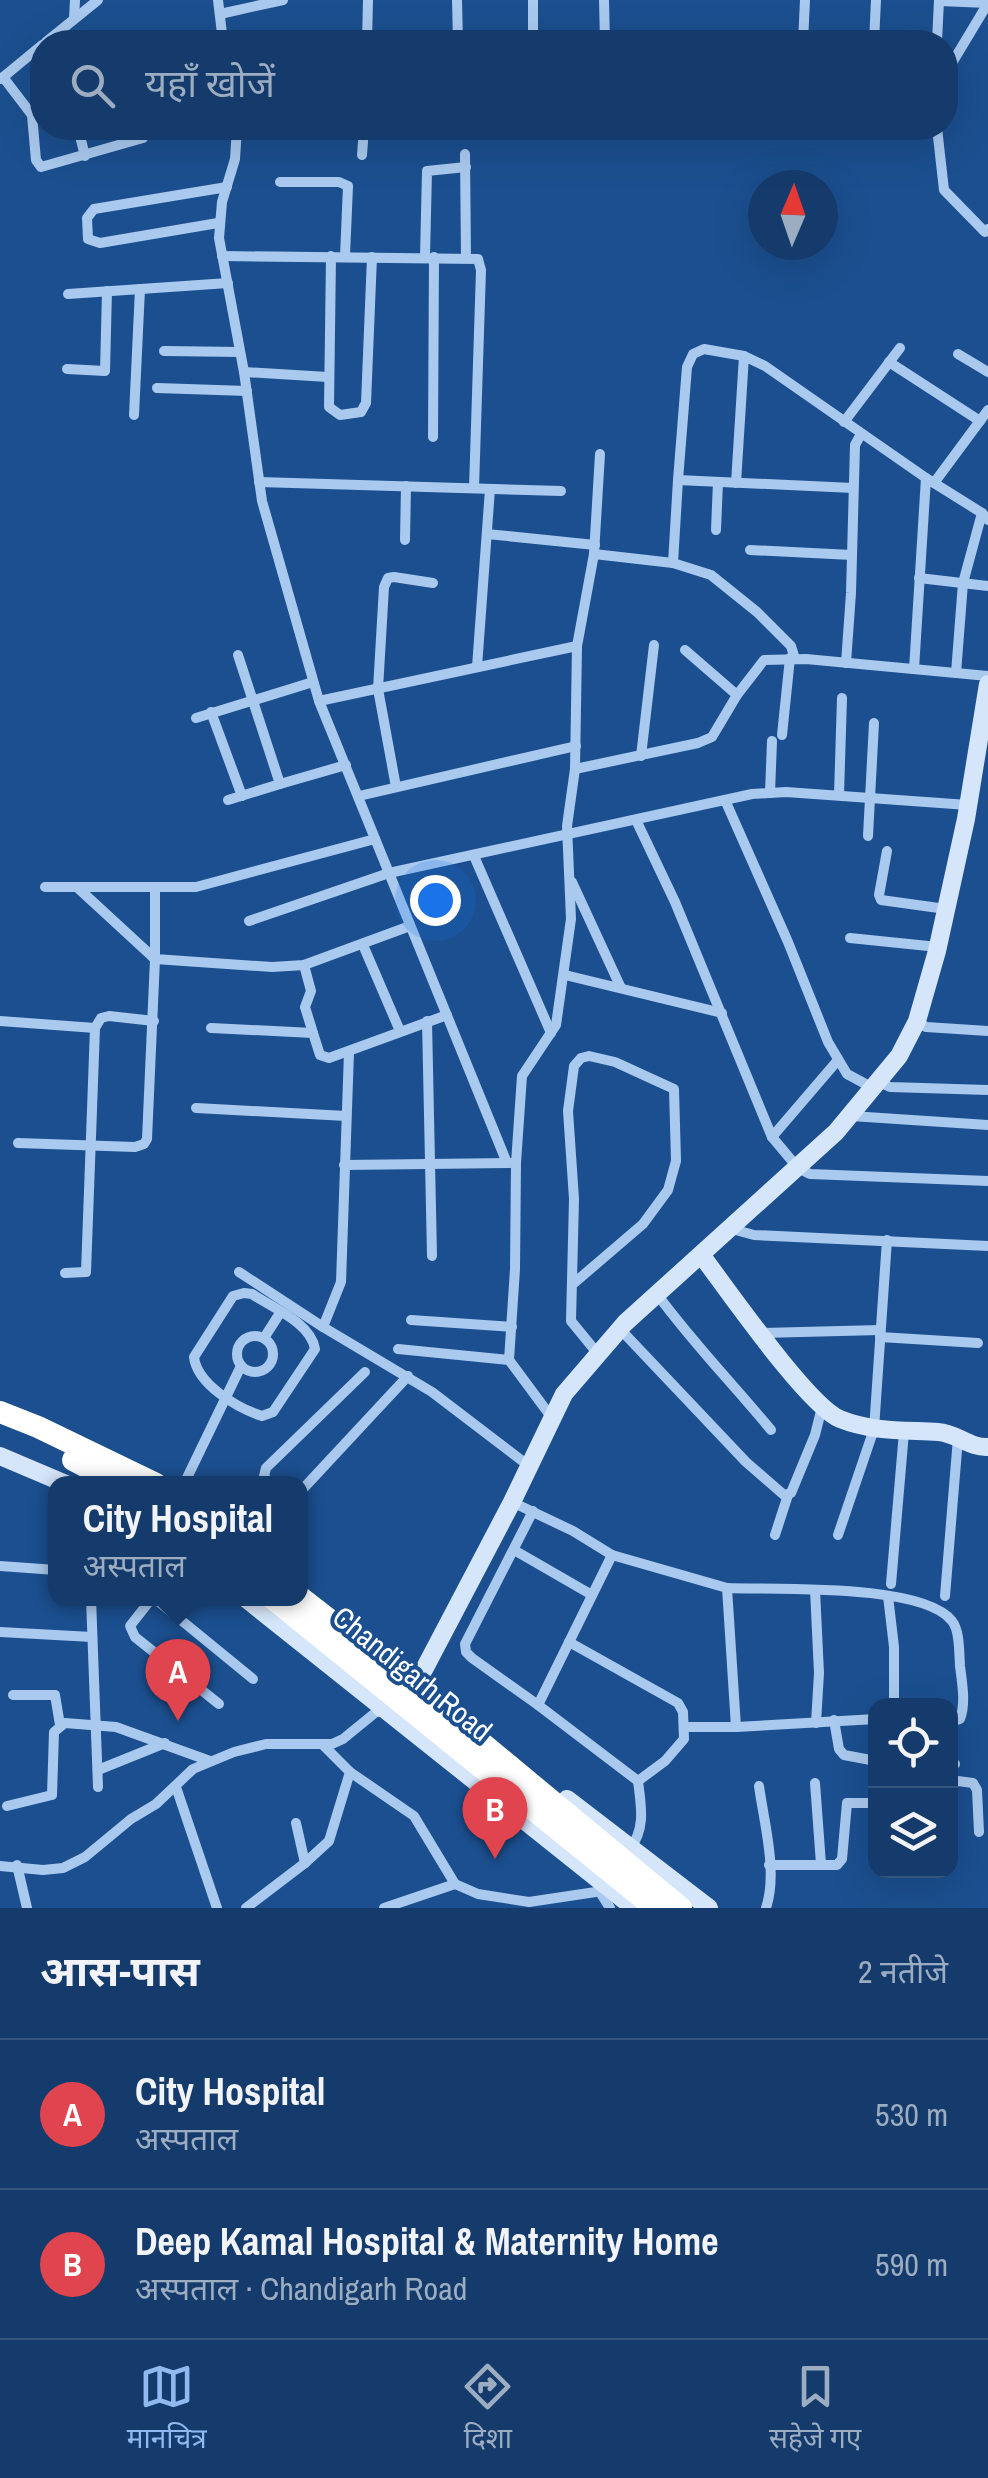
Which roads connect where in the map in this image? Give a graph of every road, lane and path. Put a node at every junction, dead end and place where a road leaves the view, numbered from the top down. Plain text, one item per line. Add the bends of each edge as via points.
1 (75, 0) edge
2 (98, 0) edge
3 (218, 0) edge
4 (283, 0) edge
5 (368, 0) edge
6 (457, 0) edge
7 (533, 0) edge
8 (604, 0) edge
9 (805, 0) edge
10 (876, 0) edge
11 (940, 1) edge
12 (220, 14) junction
13 (74, 19) junction
14 (61, 30) edge
15 (222, 30) edge
16 (367, 30) edge
17 (458, 30) edge
18 (532, 30) edge
19 (605, 30) edge
20 (804, 30) edge
21 (875, 30) edge
22 (938, 30) edge
23 (958, 53) edge
24 (30, 55) edge
25 (2, 78) edge
26 (30, 113) edge
27 (35, 140) edge
28 (81, 140) edge
29 (136, 140) edge
30 (236, 140) edge
31 (363, 140) edge
32 (938, 140) edge
33 (362, 154) dead end
34 (466, 154) dead end
35 (84, 156) junction
36 (466, 167) junction
37 (280, 182) dead end
38 (227, 188) junction
39 (218, 223) junction
40 (987, 232) edge
41 (222, 256) junction
42 (331, 256) junction
43 (345, 256) junction
44 (372, 257) junction
45 (430, 257) junction
46 (466, 258) junction
47 (228, 283) junction
48 (140, 289) junction
49 (107, 291) junction
50 (68, 294) dead end
51 (900, 348) dead end
52 (164, 351) dead end
53 (240, 352) junction
54 (958, 354) dead end
55 (744, 356) junction
56 (889, 362) junction
57 (66, 369) dead end
58 (244, 372) junction
59 (988, 372) edge
60 (328, 377) junction
61 (157, 388) dead end
62 (247, 390) junction
63 (988, 410) edge
64 (134, 414) dead end
65 (980, 421) junction
66 (844, 422) junction
67 (862, 434) junction
68 (432, 437) dead end
69 (600, 454) dead end
70 (678, 480) junction
71 (930, 480) junction
72 (259, 482) junction
73 (718, 482) junction
74 (736, 483) junction
75 (406, 486) junction
76 (474, 488) junction
77 (490, 488) junction
78 (853, 488) junction
79 (561, 491) dead end
80 (985, 516) edge
81 (716, 530) dead end
82 (487, 534) junction
83 (405, 540) dead end
84 (594, 550) junction
85 (750, 550) dead end
86 (852, 555) junction
87 (673, 564) junction
88 (919, 578) junction
89 (433, 582) dead end
90 (963, 583) junction
91 (988, 586) edge
92 (654, 645) dead end
93 (578, 646) junction
94 (685, 650) dead end
95 (238, 655) dead end
96 (792, 659) junction
97 (846, 662) junction
98 (476, 668) junction
99 (914, 669) junction
100 (956, 672) junction
101 (988, 676) edge
102 (313, 682) junction
103 (988, 684) edge
104 (378, 689) junction
105 (737, 694) junction
106 (842, 698) dead end
107 (252, 700) junction
108 (319, 701) junction
109 (211, 712) junction
110 (196, 718) dead end
111 (874, 722) dead end
112 (576, 746) junction
113 (640, 756) junction
114 (346, 765) junction
115 (575, 770) junction
116 (280, 784) junction
117 (396, 787) junction
118 (770, 793) junction
119 (839, 795) junction
120 (242, 796) junction
121 (359, 796) junction
122 (869, 797) junction
123 (228, 800) dead end
124 (724, 800) junction
125 (968, 806) junction
126 (636, 820) junction
127 (568, 834) junction
128 (868, 836) dead end
129 (375, 839) junction
130 (887, 851) dead end
131 (474, 856) junction
132 (389, 873) junction
133 (569, 877) junction
134 (45, 887) dead end
135 (78, 889) junction
136 (155, 890) junction
137 (946, 908) junction
138 (248, 921) dead end
139 (410, 926) junction
140 (850, 938) dead end
141 (363, 945) junction
142 (938, 947) junction
143 (155, 959) junction
144 (304, 965) junction
145 (564, 975) junction
146 (621, 988) junction
147 (722, 1014) junction
148 (447, 1015) junction
149 (0, 1021) edge
150 (427, 1021) junction
151 (917, 1021) junction
152 (154, 1022) junction
153 (95, 1028) junction
154 (210, 1028) dead end
155 (400, 1031) junction
156 (988, 1031) edge
157 (313, 1033) junction
158 (551, 1033) junction
159 (349, 1052) junction
160 (838, 1060) junction
161 (876, 1085) junction
162 (988, 1090) edge
163 (196, 1108) dead end
164 (346, 1116) junction
165 (851, 1116) junction
166 (988, 1125) edge
167 (772, 1136) junction
168 (18, 1143) dead end
169 (91, 1146) junction
170 (511, 1163) junction
171 (344, 1164) junction
172 (428, 1164) junction
173 (798, 1168) junction
174 (988, 1180) edge
175 (732, 1228) junction
176 (887, 1240) junction
177 (988, 1246) edge
178 (432, 1256) dead end
179 (702, 1256) junction
180 (239, 1272) dead end
181 (65, 1273) dead end
182 (573, 1284) junction
183 (657, 1294) junction
184 (280, 1313) junction
185 (411, 1320) dead end
186 (324, 1327) junction
187 (512, 1327) junction
188 (620, 1328) junction
189 (762, 1333) junction
190 (880, 1334) junction
191 (264, 1338) junction
192 (978, 1343) dead end
193 (398, 1349) dead end
194 (598, 1354) junction
195 (509, 1360) junction
196 (241, 1366) junction
197 (365, 1372) dead end
198 (408, 1376) junction
199 (225, 1396) junction
200 (0, 1402) edge
201 (822, 1408) junction
202 (0, 1412) edge
203 (553, 1418) junction
204 (0, 1426) edge
205 (874, 1429) junction
206 (771, 1430) dead end
207 (904, 1432) junction
208 (958, 1437) junction
209 (984, 1448) edge
210 (0, 1456) edge
211 (529, 1466) junction
212 (48, 1476) edge
213 (104, 1476) edge
214 (140, 1476) edge
215 (155, 1476) edge
216 (188, 1476) edge
217 (264, 1476) edge
218 (308, 1483) edge
219 (788, 1495) junction
220 (512, 1502) junction
221 (532, 1511) junction
222 (776, 1535) dead end
223 (838, 1535) dead end
224 (514, 1550) junction
225 (612, 1556) junction
226 (0, 1566) edge
227 (48, 1569) edge
228 (727, 1588) junction
229 (815, 1590) junction
230 (889, 1590) junction
231 (308, 1593) edge
232 (592, 1596) junction
233 (945, 1596) dead end
234 (308, 1603) edge
235 (91, 1606) edge
236 (146, 1606) edge
237 (163, 1606) edge
238 (254, 1606) edge
239 (282, 1606) edge
240 (0, 1632) edge
241 (92, 1637) junction
242 (569, 1642) junction
243 (252, 1680) dead end
244 (418, 1682) junction
245 (13, 1695) dead end
246 (894, 1698) edge
247 (219, 1704) dead end
248 (538, 1705) junction
249 (381, 1708) junction
250 (868, 1719) edge
251 (834, 1720) junction
252 (958, 1720) edge
253 (816, 1722) junction
254 (97, 1724) junction
255 (60, 1725) junction
256 (736, 1727) junction
257 (686, 1728) junction
258 (165, 1744) junction
259 (323, 1745) junction
260 (868, 1760) edge
261 (210, 1761) junction
262 (98, 1770) junction
263 (350, 1772) junction
264 (638, 1781) junction
265 (958, 1781) edge
266 (815, 1783) dead end
267 (98, 1786) dead end
268 (759, 1786) dead end
269 (176, 1787) junction
270 (868, 1803) edge
271 (7, 1806) dead end
272 (296, 1823) dead end
273 (979, 1832) dead end
274 (630, 1849) junction
275 (305, 1863) junction
276 (821, 1864) junction
277 (769, 1865) junction
278 (0, 1866) edge
279 (18, 1866) junction
280 (455, 1884) junction
281 (607, 1897) edge
282 (491, 1902) edge
283 (27, 1908) edge
284 (218, 1908) edge
285 (246, 1908) edge
286 (384, 1908) edge
287 (634, 1908) edge
288 (654, 1908) edge
289 (681, 1908) edge
290 (709, 1908) edge
291 (766, 1908) edge

1 - 13 street
2 - 13 street
3 - 12 street
4 - 12 street
5 - 16 street
6 - 17 street
7 - 18 street
8 - 19 street
9 - 20 street
10 - 21 street
11 - 22 street
11 - 23 street via 988,4
12 - 15 street
13 - 14 street
24 - 25 street
25 - 26 street
27 - 35 street via 37,164
28 - 35 street
29 - 35 street
30 - 38 street
31 - 33 street
32 - 40 street via 944,190
34 - 36 street
36 - 45 street via 428,171
36 - 46 street
37 - 43 street via 348,186
38 - 39 street
38 - 39 street via 94,209 87,218 88,239 100,243
39 - 41 street
41 - 42 street
41 - 47 street
42 - 43 street
42 - 60 street
43 - 44 street
44 - 45 street
44 - 60 street via 362,412 331,412
45 - 46 street
45 - 68 street
46 - 76 street via 478,260 482,270
47 - 48 street
47 - 53 street
48 - 49 street
48 - 64 street
49 - 50 street
49 - 57 street via 105,371
51 - 56 street
52 - 53 street
53 - 58 street
54 - 59 street
55 - 66 street
55 - 70 street via 693,354
55 - 74 street
56 - 65 street
56 - 66 street
58 - 60 street
58 - 62 street
61 - 62 street
62 - 72 street
63 - 65 street
65 - 71 street
66 - 67 street
67 - 71 street
67 - 78 street via 854,445
69 - 84 street
70 - 73 street
70 - 87 street
71 - 80 street
71 - 88 street
72 - 75 street
72 - 102 street
73 - 74 street
73 - 81 street
74 - 78 street
75 - 76 street
75 - 83 street
76 - 77 street
77 - 79 street
77 - 82 street
78 - 86 street
80 - 90 street
82 - 84 street
82 - 98 street
84 - 87 street
84 - 93 street
85 - 86 street
86 - 97 street
87 - 96 street via 710,575 792,646
88 - 90 street
88 - 99 street
89 - 104 street via 385,582
90 - 91 street
90 - 100 street
92 - 113 street
93 - 98 street
93 - 112 street
94 - 105 street
95 - 107 street
96 - 97 street
96 - 105 street via 764,660
96 - 118 street
97 - 99 street
98 - 104 street
99 - 100 street
100 - 101 street
102 - 107 street
102 - 108 street
103 - 125 street
104 - 108 street
104 - 117 street
105 - 113 street via 712,737
106 - 119 street
107 - 109 street
107 - 116 street
108 - 114 street
109 - 110 street
109 - 120 street
111 - 122 street
112 - 115 street
112 - 117 street
113 - 115 street
114 - 116 street
114 - 121 street
115 - 127 street
116 - 120 street
117 - 121 street
118 - 119 street
118 - 124 street
119 - 122 street
120 - 123 street
121 - 129 street
122 - 125 street
122 - 128 street
124 - 126 street
124 - 160 street
125 - 137 street
126 - 127 street
126 - 147 street
127 - 131 street
127 - 133 street
129 - 132 street
129 - 136 street via 215,884
130 - 137 street via 882,900
131 - 132 street
131 - 158 street
132 - 138 street
132 - 139 street
133 - 145 street
133 - 146 street
134 - 135 street
135 - 136 street
135 - 143 street
136 - 143 street
137 - 142 street
139 - 141 street
139 - 148 street
140 - 142 street
141 - 144 street
141 - 155 street
142 - 151 street
143 - 144 street
143 - 152 street
144 - 157 street
145 - 146 street
145 - 158 street
146 - 147 street
147 - 167 street
148 - 150 street
148 - 170 street
149 - 153 street
150 - 155 street
150 - 172 street
151 - 156 street
151 - 161 street
152 - 153 street via 109,1016
152 - 169 street via 146,1142
153 - 169 street
154 - 157 street
155 - 159 street
157 - 159 street via 323,1057
158 - 170 street via 522,1076
159 - 164 street
160 - 161 street via 847,1074
160 - 167 street
161 - 162 street
161 - 165 street
163 - 164 street
164 - 171 street
165 - 166 street
165 - 173 street
167 - 173 street
168 - 169 street
169 - 181 street via 86,1272
170 - 172 street
170 - 187 street
171 - 172 street
171 - 186 street via 341,1282
172 - 178 street
173 - 174 street via 810,1174
173 - 175 street
175 - 176 street via 754,1235
175 - 179 street
176 - 177 street
176 - 190 street
179 - 183 street
179 - 189 street
180 - 186 street
182 - 182 street via 568,1111 574,1066 590,1056 674,1089 676,1161 668,1190 644,1224
182 - 194 street via 572,1326
183 - 188 street
183 - 206 street
184 - 191 street
184 - 199 street via 252,1294 233,1296 194,1356 200,1374
184 - 199 street via 309,1332 316,1349 274,1412 262,1416
185 - 187 street
186 - 198 street
187 - 195 street
188 - 194 street
188 - 219 street via 746,1462
189 - 190 street
189 - 201 street
190 - 192 street
190 - 205 street
191 - 196 street via 241,1342
191 - 196 street via 273,1350 268,1367 257,1372
193 - 195 street
194 - 203 street
195 - 203 street
196 - 199 street
197 - 217 street
198 - 211 street
198 - 218 street
199 - 216 street
200 - 215 street
201 - 205 street
201 - 219 street
202 - 214 highway
203 - 211 street
204 - 213 highway
205 - 207 street
205 - 223 street
207 - 208 street
207 - 230 street
208 - 209 street
208 - 233 street
210 - 212 street
211 - 220 street
219 - 222 street
220 - 221 street
220 - 244 street
221 - 224 street
221 - 225 street
224 - 232 street
224 - 248 street via 468,1636 466,1652
225 - 228 street
225 - 232 street
226 - 227 street
228 - 229 street
228 - 256 street
229 - 230 street
229 - 253 street
230 - 246 street
230 - 252 street via 944,1613 956,1627 963,1712
231 - 244 street
232 - 242 street
234 - 289 highway, bridge
235 - 241 street
236 - 247 street via 130,1626 135,1637
237 - 243 street
238 - 249 street
239 - 288 highway, Chandigarh Road, bridge
240 - 241 street
241 - 254 street
242 - 248 street
242 - 257 street via 678,1703
244 - 249 street
244 - 274 street
245 - 255 street via 55,1694
248 - 264 street
249 - 259 street via 343,1739
249 - 281 street
250 - 251 street
251 - 253 street
251 - 260 street via 844,1756
253 - 256 street
254 - 255 street
254 - 258 street
254 - 262 street
255 - 271 street via 54,1732 52,1796
256 - 257 street
257 - 264 street via 666,1762
258 - 261 street
258 - 262 street
259 - 261 street via 266,1744
259 - 263 street
261 - 269 street
262 - 267 street
263 - 275 street via 329,1841
263 - 280 street via 414,1816
264 - 274 street via 642,1818
265 - 273 street via 974,1783
266 - 276 street
268 - 277 street
269 - 279 street via 85,1857 52,1870
269 - 284 street
270 - 276 street via 847,1803 842,1859
272 - 275 street
274 - 290 street
275 - 285 street
276 - 277 street
277 - 291 street
278 - 279 street
279 - 283 street
280 - 282 street
280 - 286 street
281 - 282 street
281 - 287 street

